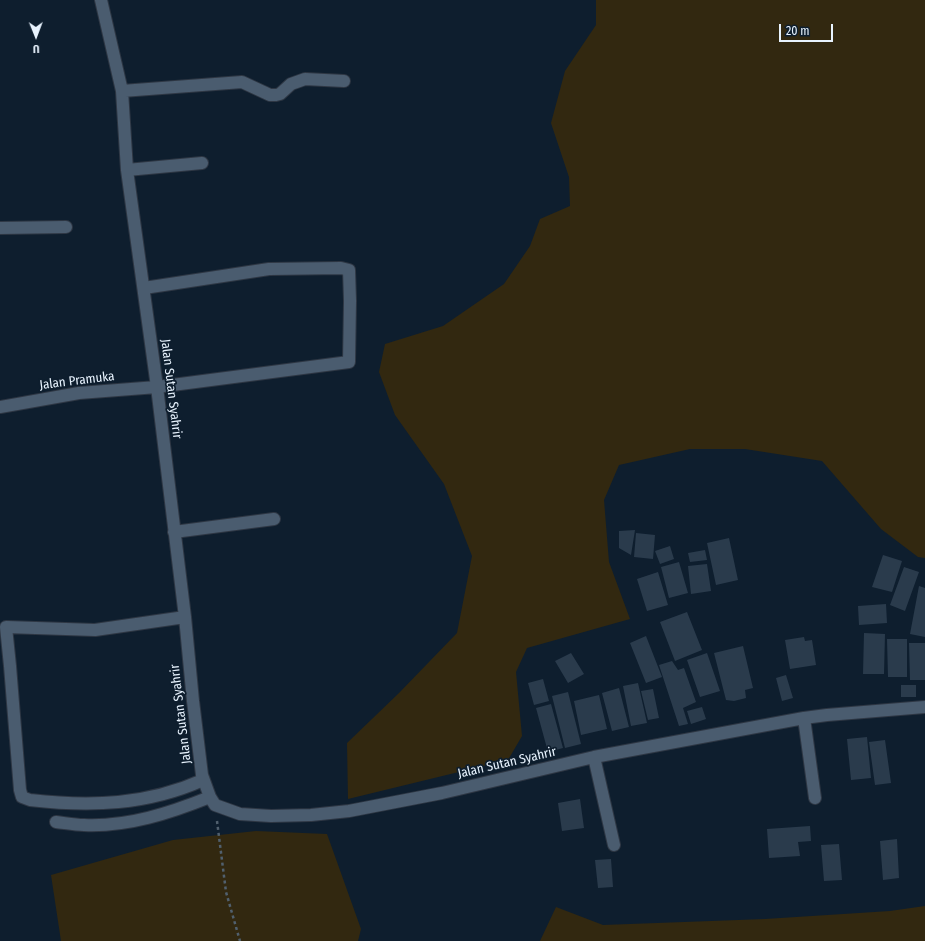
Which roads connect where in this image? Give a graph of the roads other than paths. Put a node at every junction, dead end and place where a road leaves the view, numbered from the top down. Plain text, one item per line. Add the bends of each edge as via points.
1 (101, 0) edge
2 (344, 81) dead end
3 (122, 91) junction
4 (202, 163) dead end
5 (127, 170) junction
6 (66, 227) dead end
7 (0, 228) edge
8 (144, 288) junction
9 (157, 387) junction
10 (0, 407) edge
11 (274, 519) dead end
12 (174, 532) junction
13 (185, 617) junction
14 (925, 708) edge
15 (804, 718) junction
16 (594, 757) junction
17 (203, 777) junction
18 (815, 798) dead end
19 (212, 801) junction
20 (56, 822) dead end
21 (614, 845) dead end

1 - 3 street, Jalan Sutan Syahrir
2 - 3 street via 305,79 291,84 276,95 270,95 242,82
3 - 5 street, Jalan Sutan Syahrir
4 - 5 street
5 - 8 street, Jalan Sutan Syahrir
6 - 7 street
8 - 9 street, Jalan Sutan Syahrir
8 - 9 street, Jalan Pramuka via 269,269 349,270 349,362
9 - 10 street, Jalan Pramuka via 79,393
9 - 12 street, Jalan Sutan Syahrir
11 - 12 street
12 - 13 street, Jalan Sutan Syahrir
13 - 17 street, Jalan Sutan Syahrir
13 - 17 street via 95,630 6,627 20,790 22,797 30,800 129,802 188,787
14 - 15 street, Jalan Sutan Syahrir
15 - 16 street, Jalan Sutan Syahrir
15 - 18 street
16 - 19 street, Jalan Sutan Syahrir via 442,793 349,811 311,815 240,814
16 - 21 street
17 - 19 street, Jalan Sutan Syahrir
19 - 20 street via 125,823 83,825

